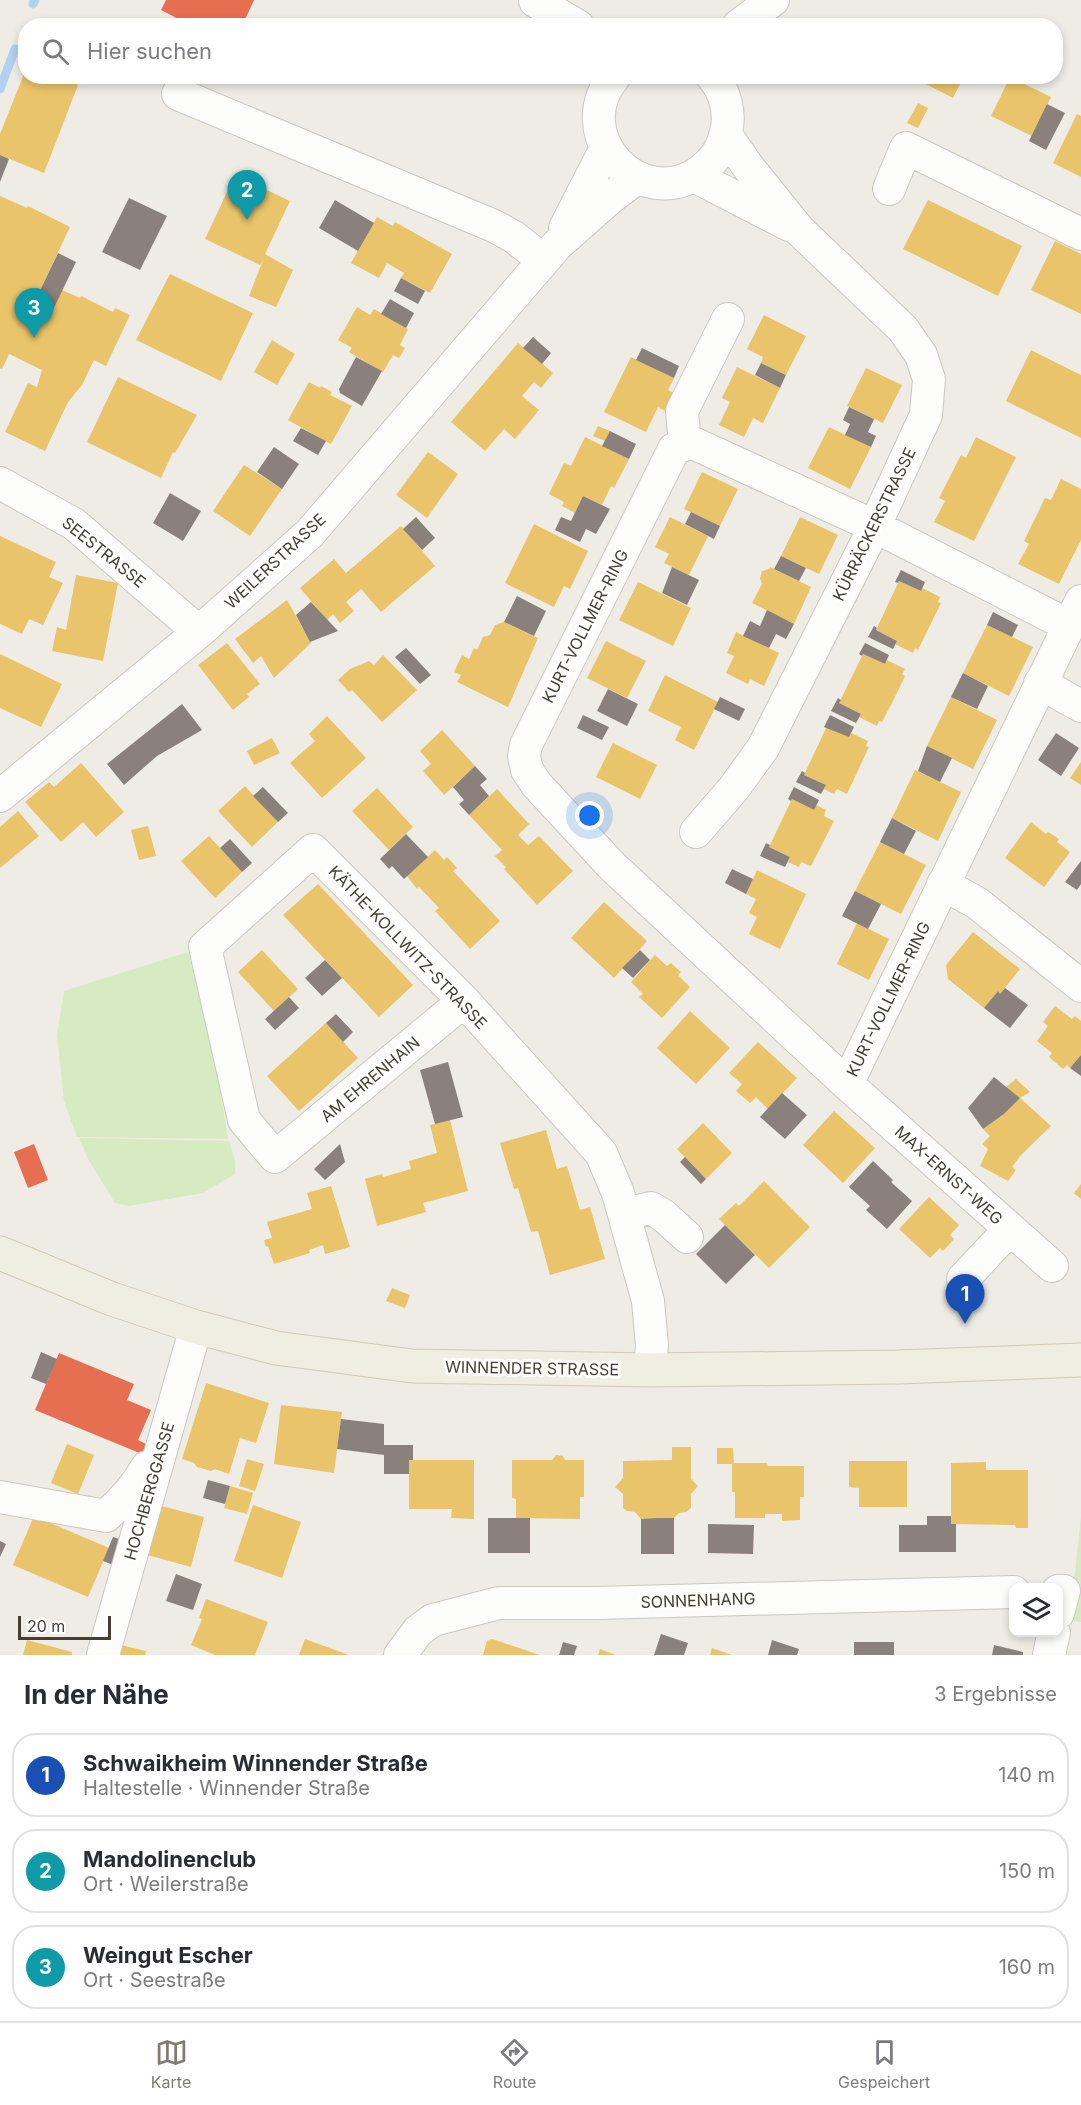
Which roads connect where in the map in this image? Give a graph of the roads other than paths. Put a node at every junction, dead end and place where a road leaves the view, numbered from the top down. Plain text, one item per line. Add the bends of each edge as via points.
1 (535, 0) edge
2 (773, 0) edge
3 (786, 0) edge
4 (546, 18) edge
5 (565, 18) edge
6 (749, 18) edge
7 (771, 18) edge
8 (589, 84) edge
9 (608, 84) edge
10 (723, 84) edge
11 (178, 94) dead end
12 (599, 106) junction
13 (726, 135) junction
14 (606, 148) junction
15 (694, 176) junction
16 (637, 178) junction
17 (889, 189) dead end
18 (800, 230) junction
19 (1081, 234) edge
20 (550, 253) junction
21 (728, 319) dead end
22 (685, 444) junction
23 (0, 483) edge
24 (874, 526) junction
25 (1075, 613) edge
26 (199, 632) junction
27 (1041, 683) junction
28 (1081, 706) edge
29 (8, 779) edge
30 (696, 832) dead end
31 (943, 884) junction
32 (1081, 986) edge
33 (464, 1001) junction
34 (847, 1084) junction
35 (275, 1157) joint
36 (624, 1215) junction
37 (1010, 1229) junction
38 (687, 1237) dead end
39 (0, 1253) edge
40 (1052, 1266) dead end
41 (963, 1280) dead end
42 (196, 1327) junction
43 (1081, 1360) edge
44 (651, 1370) junction
45 (163, 1440) junction
46 (0, 1497) edge
47 (1009, 1592) edge
48 (1053, 1637) edge
49 (103, 1655) edge
50 (400, 1655) edge
51 (1049, 1655) edge

1 - 4 street
1 - 5 street
2 - 6 street
3 - 7 street
8 - 12 street
9 - 12 street
10 - 13 street
11 - 20 street
12 - 14 street via 599,128
13 - 15 street via 720,151
13 - 18 street, KÜRRÄCKERSTRASSE
14 - 16 street via 619,166
14 - 20 street, WEILERSTRASSE
15 - 16 street via 666,184
15 - 18 street, KÜRRÄCKERSTRASSE
16 - 20 street, WEILERSTRASSE
17 - 19 street via 906,148
18 - 24 street, KÜRRÄCKERSTRASSE via 903,329 921,355 929,379 926,414
20 - 26 street, WEILERSTRASSE via 310,533
21 - 22 street via 682,411
22 - 24 street, KURT-VOLLMER-RING via 691,442
22 - 34 street, KURT-VOLLMER-RING via 674,449 554,686 526,745 526,770 612,866
23 - 26 street, SEESTRASSE via 74,524
24 - 25 street, KURT-VOLLMER-RING
24 - 30 street, KÜRRÄCKERSTRASSE via 763,748
25 - 27 street, KURT-VOLLMER-RING
26 - 29 street, WEILERSTRASSE
27 - 28 street
27 - 31 street, KURT-VOLLMER-RING
31 - 32 street via 977,903
31 - 34 street, KURT-VOLLMER-RING
33 - 35 street, AM EHRENHAIN
33 - 35 street, KÄTHE-KOLLWITZ-STRASSE via 312,850 204,947 244,1120
33 - 36 street, KÄTHE-KOLLWITZ-STRASSE via 601,1153
34 - 37 street, MAX-ERNST-WEG
36 - 38 street via 651,1208
36 - 44 street, KÄTHE-KOLLWITZ-STRASSE via 648,1301
37 - 40 street, MAX-ERNST-WEG
37 - 41 street
39 - 42 main road, WINNENDER STRASSE via 112,1299
42 - 44 main road, WINNENDER STRASSE via 276,1348 401,1365
42 - 45 street, HOCHBERGGASSE
43 - 44 main road, WINNENDER STRASSE
45 - 46 street via 138,1483 106,1516
45 - 49 street, HOCHBERGGASSE
47 - 50 street, SONNENHANG via 499,1603 433,1620 418,1631
48 - 51 street

